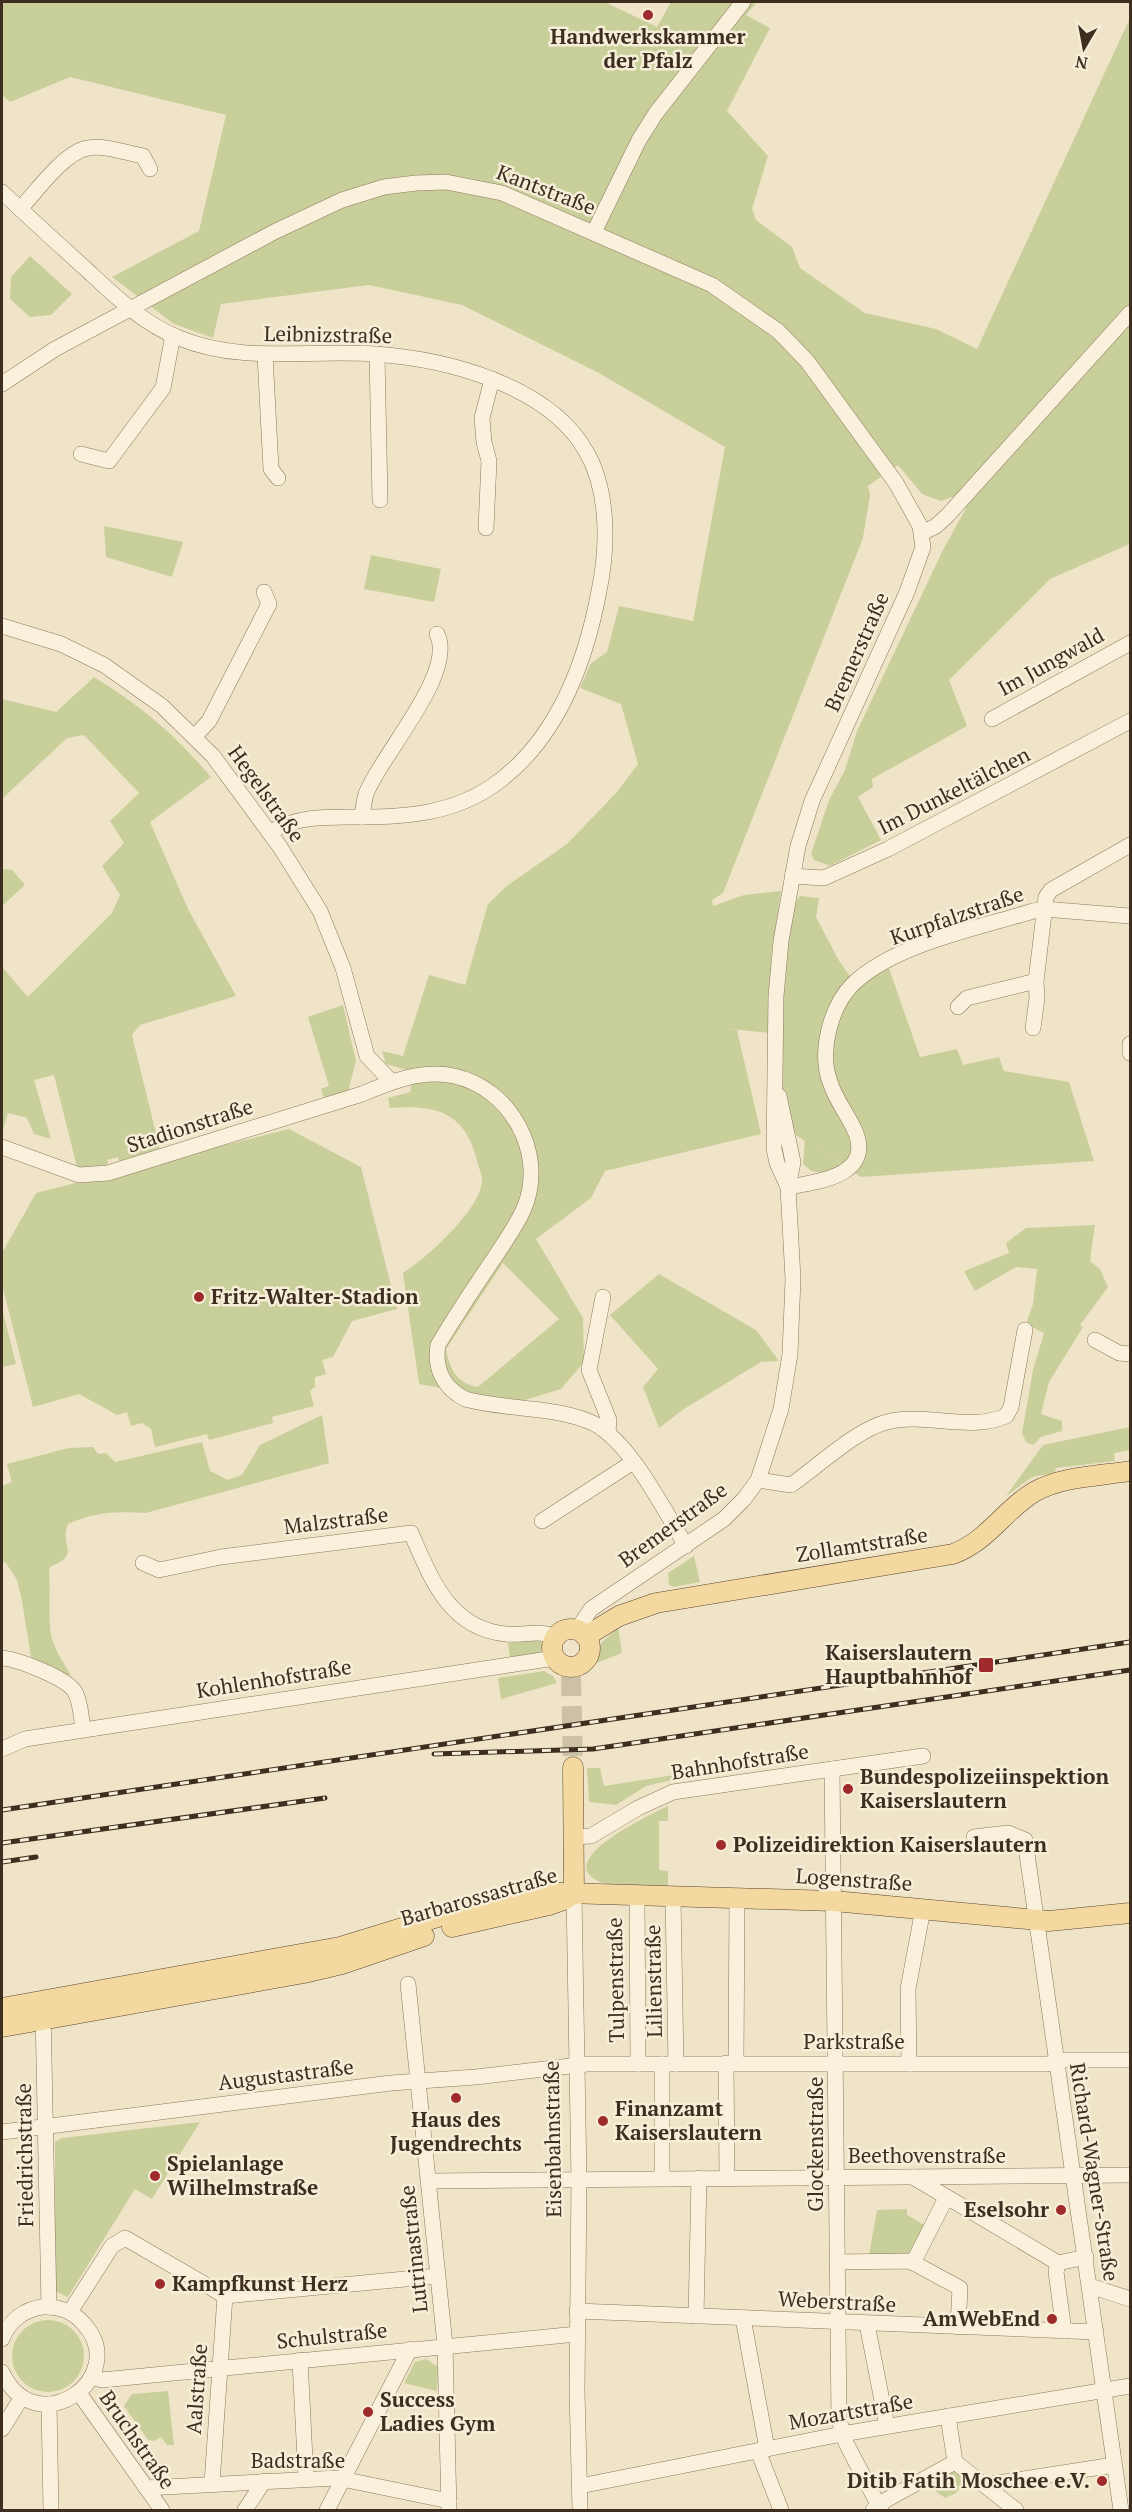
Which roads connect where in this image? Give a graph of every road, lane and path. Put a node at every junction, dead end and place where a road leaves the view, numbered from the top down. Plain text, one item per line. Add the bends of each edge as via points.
1 (743, 2) edge
2 (150, 169) dead end
3 (2, 192) edge
4 (20, 209) junction
5 (594, 232) junction
6 (130, 309) junction
7 (1131, 313) edge
8 (173, 335) junction
9 (377, 354) junction
10 (265, 355) junction
11 (492, 379) junction
12 (2, 384) edge
13 (81, 454) dead end
14 (278, 478) dead end
15 (380, 500) dead end
16 (486, 528) dead end
17 (922, 533) junction
18 (264, 592) dead end
19 (2, 626) edge
20 (437, 634) dead end
21 (1131, 643) edge
22 (992, 719) dead end
23 (1131, 721) edge
24 (195, 736) junction
25 (362, 817) junction
26 (270, 832) junction
27 (1131, 845) edge
28 (792, 876) junction
29 (1044, 909) junction
30 (1131, 916) edge
31 (1036, 981) junction
32 (958, 1007) dead end
33 (1033, 1028) dead end
34 (1131, 1044) edge
35 (1131, 1053) edge
36 (391, 1081) junction
37 (2, 1147) edge
38 (788, 1186) junction
39 (603, 1297) dead end
40 (1024, 1329) dead end
41 (1095, 1340) dead end
42 (1131, 1354) edge
43 (608, 1432) junction
44 (633, 1462) junction
45 (1131, 1471) edge
46 (758, 1480) junction
47 (542, 1521) dead end
48 (686, 1546) junction
49 (143, 1563) dead end
50 (582, 1633) junction
51 (556, 1637) junction
52 (2, 1658) edge
53 (566, 1667) junction
54 (83, 1730) junction
55 (2, 1749) edge
56 (923, 1756) dead end
57 (573, 1767) tunnel mouth
58 (832, 1769) junction
59 (573, 1837) junction
60 (974, 1837) dead end
61 (533, 1892) junction
62 (574, 1895) junction
63 (637, 1896) junction
64 (673, 1897) junction
65 (737, 1899) junction
66 (834, 1901) junction
67 (923, 1909) junction
68 (1131, 1913) edge
69 (1036, 1920) junction
70 (408, 1984) dead end
71 (2, 2008) edge
72 (43, 2011) junction
73 (2, 2027) edge
74 (1131, 2060) edge
75 (1056, 2061) junction
76 (837, 2062) junction
77 (731, 2063) junction
78 (638, 2064) junction
79 (669, 2064) junction
80 (909, 2064) junction
81 (577, 2065) junction
82 (418, 2082) junction
83 (46, 2127) junction
84 (2, 2132) edge
85 (1131, 2175) edge
86 (911, 2176) junction
87 (1072, 2176) junction
88 (838, 2177) junction
89 (662, 2178) junction
90 (699, 2178) junction
91 (727, 2178) junction
92 (579, 2179) junction
93 (429, 2181) junction
94 (946, 2198) junction
95 (1086, 2257) junction
96 (837, 2262) junction
97 (913, 2263) junction
98 (1058, 2263) junction
99 (438, 2276) junction
100 (1090, 2286) junction
101 (225, 2296) junction
102 (1131, 2299) edge
103 (49, 2307) junction
104 (578, 2311) junction
105 (70, 2312) junction
106 (9, 2316) edge
107 (696, 2316) junction
108 (743, 2318) junction
109 (838, 2323) junction
110 (867, 2324) junction
111 (958, 2328) junction
112 (1064, 2331) junction
113 (1096, 2332) junction
114 (578, 2334) junction
115 (2, 2339) edge
116 (446, 2345) junction
117 (410, 2349) junction
118 (300, 2360) junction
119 (220, 2369) junction
120 (2, 2372) edge
121 (92, 2377) junction
122 (1131, 2386) edge
123 (5, 2387) edge
124 (1104, 2391) junction
125 (79, 2393) junction
126 (22, 2397) junction
127 (49, 2404) junction
128 (948, 2416) junction
129 (887, 2426) junction
130 (2, 2429) edge
131 (843, 2434) junction
132 (762, 2450) junction
133 (955, 2462) junction
134 (1114, 2465) junction
135 (306, 2479) junction
136 (344, 2479) junction
137 (264, 2481) junction
138 (212, 2484) junction
139 (985, 2485) junction
140 (580, 2486) junction
141 (146, 2488) junction
142 (449, 2506) edge
143 (878, 2509) edge
144 (51, 2511) edge
145 (162, 2511) edge
146 (245, 2511) edge
147 (327, 2511) edge
148 (580, 2511) edge
149 (781, 2511) edge
150 (1016, 2511) edge
151 (1121, 2511) edge

1 - 5 street via 656,113
2 - 4 street via 143,156 100,148 78,151
3 - 4 street, Leibnizstraße
4 - 6 street, Leibnizstraße
5 - 6 street, Kantstraße via 484,188 446,182 384,187 342,200 274,232
5 - 17 street, Kantstraße via 712,285 778,331 807,361 896,483
6 - 8 street, Leibnizstraße
6 - 12 street, Kantstraße via 55,349
7 - 17 street via 947,516
8 - 10 street, Leibnizstraße via 226,351
8 - 13 street via 163,388 109,460
9 - 10 street, Leibnizstraße
9 - 11 street, Leibnizstraße via 430,362
9 - 15 street
10 - 14 street via 271,469
11 - 16 street via 482,418 490,468
11 - 25 street, Leibnizstraße via 552,411 577,438 593,466 601,500 604,556 587,643 560,710 539,743 507,776 481,793 435,812
17 - 28 street, Bremerstraße via 921,556 907,592 812,801
18 - 24 street via 269,604 210,721
19 - 24 street, Hegelstraße via 61,644 104,665 146,693
20 - 25 street via 441,645 434,680 366,793
21 - 22 street, Im Jungwald
23 - 28 street, Im Dunkeltälchen via 856,864 824,878
24 - 26 street, Hegelstraße
25 - 26 street, Leibnizstraße via 308,817
26 - 36 street, Hegelstraße via 320,911 343,968 367,1056
27 - 29 street via 1051,890
28 - 38 street, Bremerstraße via 776,996 774,1149
29 - 30 street, Kurpfalzstraße
29 - 31 street
29 - 38 street, Kurpfalzstraße via 926,944 885,963 853,984 830,1025 827,1068 855,1133 857,1152 848,1170 832,1179
31 - 32 street via 967,998
31 - 33 street
34 - 35 street
36 - 37 street, Stadionstraße via 362,1094 108,1173 79,1175
36 - 43 street, Stadionstraße via 452,1075 475,1082 497,1097 514,1117 525,1139 530,1163 525,1207 438,1345 441,1378 454,1394 465,1400 577,1417
38 - 46 street, Bremerstraße via 793,1279 789,1372
39 - 43 street via 589,1370 609,1420
40 - 46 street via 1011,1407 1006,1416 984,1422 886,1422 866,1431 791,1485
41 - 42 street via 1119,1353
43 - 44 street
44 - 47 street
44 - 48 street
45 - 50 main road, Zollamtstraße via 1044,1487 1019,1503 979,1542 953,1554 656,1603
46 - 48 street, Bremerstraße via 734,1510
48 - 50 street, Bremerstraße via 591,1609
49 - 51 street, Malzstraße via 159,1570 221,1557 411,1533 442,1599 466,1621 503,1634 546,1632
50 - 51 main road via 563,1631
50 - 53 main road via 591,1647 589,1657 583,1664
51 - 53 main road via 552,1648
52 - 54 street via 29,1665 70,1685 76,1693
53 - 54 street, Kohlenhofstraße
54 - 55 street, Kohlenhofstraße via 25,1739
56 - 58 street, Bahnhofstraße
57 - 59 main road, Eisenbahnstraße
58 - 59 street, Bahnhofstraße via 673,1792 591,1836
58 - 66 street, Glockenstraße
59 - 61 main road via 555,1881
59 - 62 main road, Eisenbahnstraße
60 - 69 street, Richard-Wagner-Straße via 1008,1833 1024,1840
61 - 62 main road, Barbarossastraße
61 - 72 main road, Barbarossastraße via 340,1947
62 - 63 main road, Logenstraße
62 - 72 main road, Barbarossastraße via 549,1905 474,1920 304,1973
62 - 81 street, Eisenbahnstraße
63 - 64 main road, Logenstraße
63 - 78 street, Tulpenstraße
64 - 65 main road, Logenstraße
64 - 79 street, Lilienstraße
65 - 66 main road, Logenstraße
65 - 77 street
66 - 67 main road, Logenstraße
66 - 76 street, Glockenstraße
67 - 69 main road, Logenstraße
67 - 80 street via 908,1989
68 - 69 main road, Logenstraße
69 - 75 street, Richard-Wagner-Straße
70 - 82 street, Lutrinastraße
71 - 72 main road, Barbarossastraße
72 - 73 main road, Barbarossastraße
72 - 83 street, Friedrichstraße
74 - 75 street, Parkstraße
75 - 80 street, Parkstraße
75 - 87 street, Richard-Wagner-Straße
76 - 77 street, Parkstraße
76 - 80 street, Parkstraße
76 - 88 street, Glockenstraße
77 - 79 street, Parkstraße
77 - 91 street
78 - 79 street, Parkstraße
78 - 81 street, Parkstraße
79 - 89 street, Lilienstraße
81 - 82 street, Augustastraße
81 - 92 street, Eisenbahnstraße
82 - 83 street, Augustastraße
82 - 93 street, Lutrinastraße
83 - 84 street, Augustastraße
83 - 103 street, Friedrichstraße
85 - 87 street, Beethovenstraße
86 - 87 street, Beethovenstraße
86 - 88 street, Beethovenstraße
86 - 94 street
87 - 95 street, Richard-Wagner-Straße
88 - 91 street, Beethovenstraße
88 - 96 street, Glockenstraße
89 - 90 street, Beethovenstraße
89 - 92 street, Beethovenstraße
90 - 91 street, Beethovenstraße
90 - 107 street
92 - 93 street, Beethovenstraße
92 - 104 street, Eisenbahnstraße
93 - 99 street, Lutrinastraße
94 - 97 street
94 - 98 street
95 - 98 street
95 - 100 street, Richard-Wagner-Straße
96 - 97 street
96 - 109 street, Glockenstraße
97 - 111 street via 960,2288
98 - 112 street
99 - 101 street
99 - 116 street, Lutrinastraße
100 - 102 street
100 - 113 street, Richard-Wagner-Straße
101 - 105 street via 130,2239 119,2239
101 - 119 street, Aalstraße
103 - 105 street
103 - 106 street
104 - 107 street, Weberstraße
104 - 114 street, Eisenbahnstraße
105 - 121 street via 82,2321 94,2341
106 - 115 street
107 - 108 street, Weberstraße
108 - 109 street, Weberstraße
108 - 132 street
109 - 110 street, Weberstraße
109 - 131 street, Glockenstraße via 839,2420
110 - 111 street, Weberstraße
110 - 129 street
111 - 112 street, Weberstraße
112 - 113 street, Weberstraße
113 - 124 street, Richard-Wagner-Straße
114 - 116 street, Schulstraße
114 - 140 street, Eisenbahnstraße
116 - 117 street, Schulstraße
116 - 142 street, Lutrinastraße
117 - 118 street, Schulstraße
117 - 136 street
118 - 119 street, Schulstraße
118 - 135 street
119 - 121 street, Schulstraße via 102,2380
119 - 138 street, Aalstraße
120 - 123 street
121 - 125 street
122 - 124 street, Mozartstraße
123 - 126 street
124 - 128 street, Mozartstraße
124 - 134 street, Richard-Wagner-Straße
125 - 127 street
125 - 141 street, Bruchstraße
126 - 127 street
126 - 130 street
127 - 144 street
128 - 129 street, Mozartstraße
128 - 133 street
129 - 131 street, Mozartstraße
131 - 132 street, Mozartstraße
131 - 143 street, Glockenstraße
132 - 140 street, Mozartstraße
132 - 149 street
133 - 139 street
133 - 143 street via 886,2500
134 - 139 street
134 - 151 street, Richard-Wagner-Straße
135 - 136 street, Badstraße
135 - 137 street, Badstraße
136 - 142 street, Badstraße
136 - 147 street
137 - 138 street, Badstraße
137 - 146 street
138 - 141 street, Badstraße
139 - 150 street
140 - 148 street, Eisenbahnstraße
141 - 145 street, Bruchstraße

